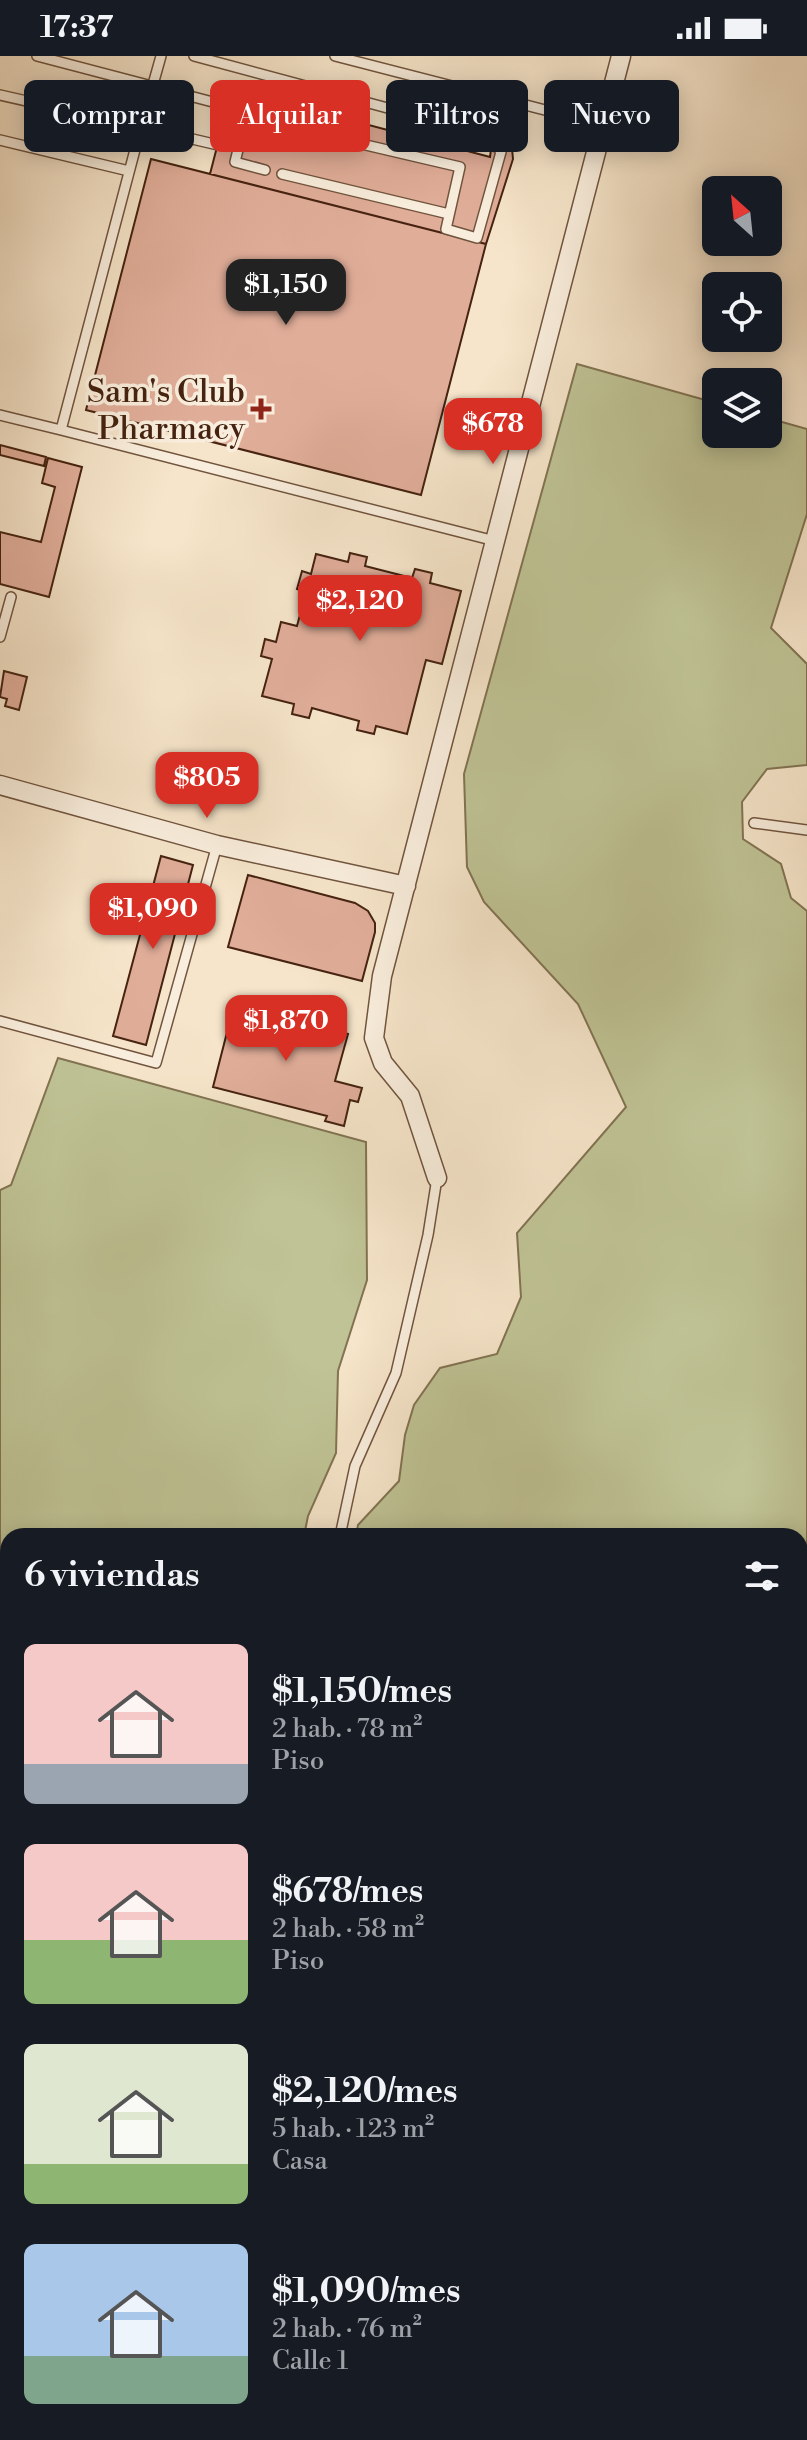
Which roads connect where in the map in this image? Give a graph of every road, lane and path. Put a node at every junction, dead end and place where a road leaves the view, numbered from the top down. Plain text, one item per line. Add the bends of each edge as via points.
1 (37, 56) edge
2 (161, 56) edge
3 (194, 56) edge
4 (335, 56) edge
5 (621, 56) edge
6 (124, 80) edge
7 (155, 80) edge
8 (0, 95) edge
9 (24, 100) edge
10 (544, 110) edge
11 (0, 140) edge
12 (134, 152) edge
13 (265, 170) dead end
14 (129, 171) junction
15 (282, 174) dead end
16 (449, 214) junction
17 (0, 415) edge
18 (61, 430) junction
19 (495, 541) junction
20 (11, 597) dead end
21 (0, 637) edge
22 (0, 785) edge
23 (754, 823) dead end
24 (807, 830) edge
25 (217, 845) junction
26 (406, 886) junction
27 (0, 1021) edge
28 (437, 1178) joint
29 (342, 1528) edge

1 - 6 lane
2 - 7 lane
3 - 16 lane via 488,135 501,152 477,238 446,229
4 - 10 lane
5 - 19 street
8 - 9 lane
11 - 14 lane
12 - 14 lane
13 - 16 lane via 235,162 246,117 460,167
14 - 18 lane
15 - 16 lane
17 - 18 lane
18 - 19 lane
19 - 26 street
20 - 21 lane
22 - 25 street
23 - 24 lane
25 - 26 street
25 - 27 lane via 156,1063
26 - 28 street via 382,976 374,1038 383,1063 410,1096
28 - 29 lane via 396,1373 355,1466

